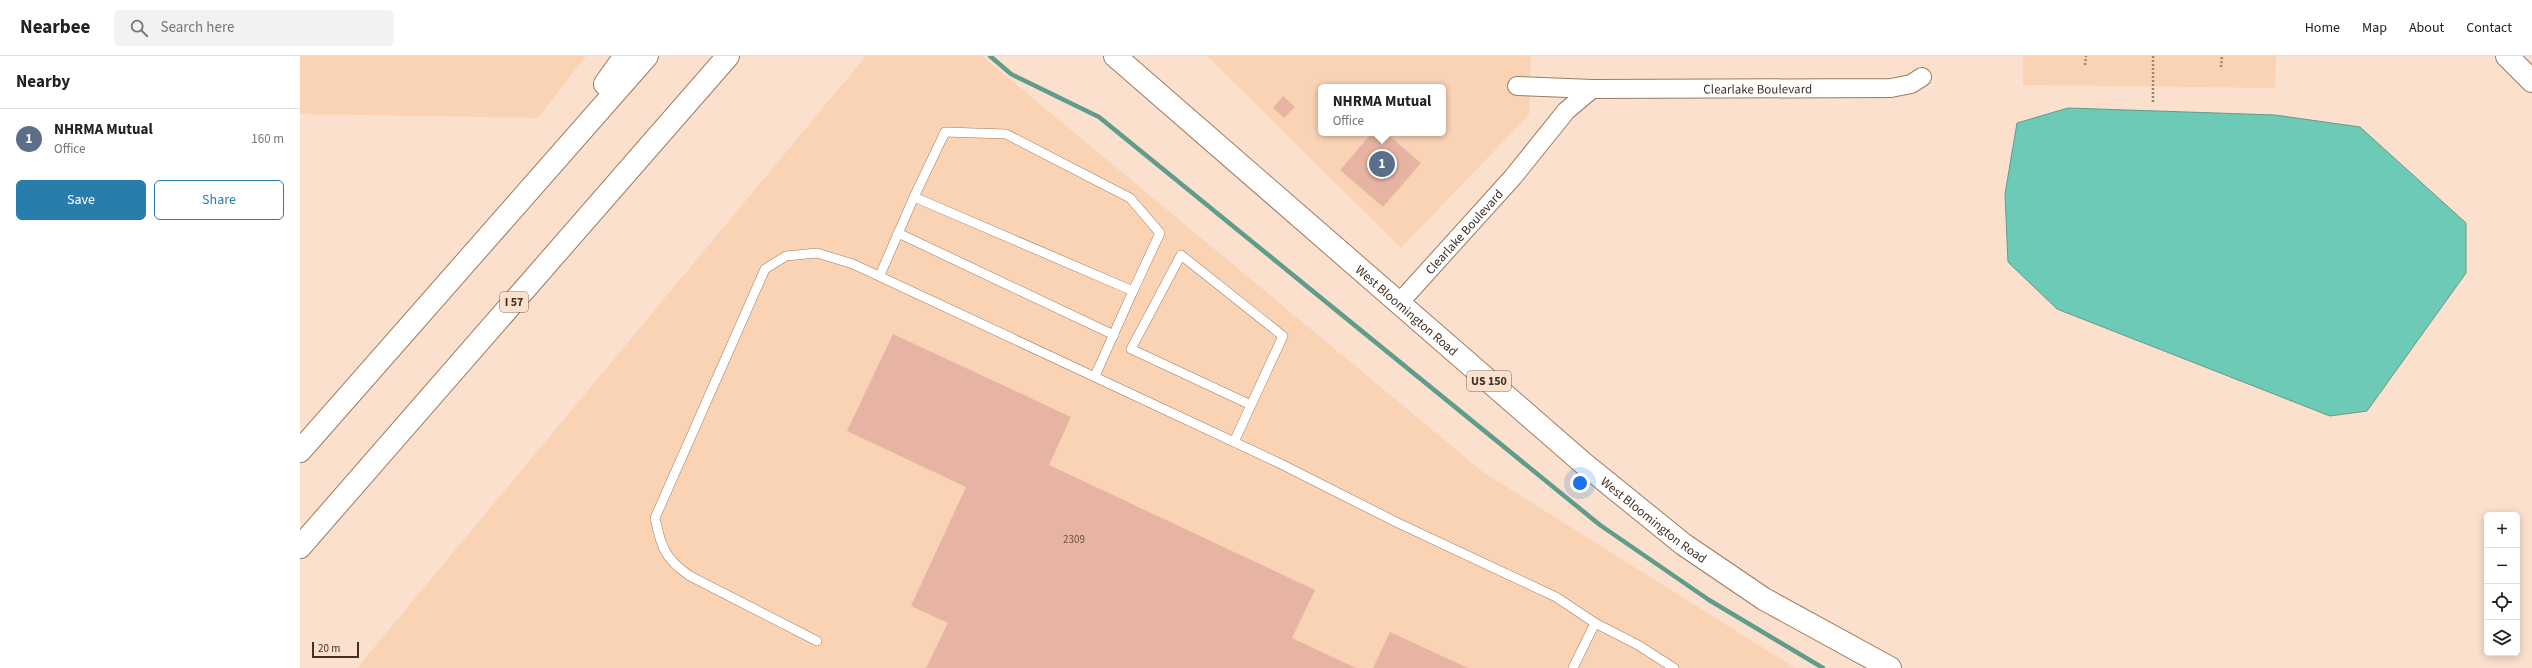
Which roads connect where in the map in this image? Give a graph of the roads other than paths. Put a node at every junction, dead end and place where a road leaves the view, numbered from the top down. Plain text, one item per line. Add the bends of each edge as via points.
1 (626, 56) edge
2 (646, 56) edge
3 (728, 56) edge
4 (1115, 56) edge
5 (2507, 56) edge
6 (1922, 77) dead end
7 (2532, 81) edge
8 (1518, 86) dead end
9 (1592, 89) junction
10 (541, 177) junction
11 (914, 197) junction
12 (898, 234) junction
13 (880, 275) junction
14 (1133, 291) junction
15 (1400, 302) junction
16 (1114, 335) junction
17 (1095, 376) junction
18 (1251, 405) junction
19 (1234, 442) junction
20 (300, 451) edge
21 (300, 547) edge
22 (1595, 623) junction
23 (816, 641) dead end
24 (1573, 668) edge
25 (1674, 668) edge
26 (1890, 668) edge

1 - 10 main road
2 - 10 main road
3 - 21 main road, I 57
4 - 15 main road, West Bloomington Road / US 150 via 1331,246
5 - 7 main road
6 - 9 street, Clearlake Boulevard via 1911,84 1891,88
8 - 9 street, Clearlake Boulevard
9 - 15 street, Clearlake Boulevard via 1566,111 1513,177
10 - 20 main road
11 - 12 lane
11 - 14 lane
11 - 14 lane via 945,132 1006,134 1130,198 1160,233
12 - 13 lane
12 - 16 lane
13 - 17 lane
13 - 23 lane via 816,253 786,256 765,269 655,518 660,540 672,564 690,576
14 - 16 lane
15 - 26 main road, West Bloomington Road / US 150 via 1583,463 1683,544 1764,599
16 - 17 lane
17 - 19 lane
18 - 18 lane via 1132,349 1181,255 1283,336
18 - 19 lane
19 - 22 lane via 1556,597
22 - 24 lane
22 - 25 lane via 1638,645

